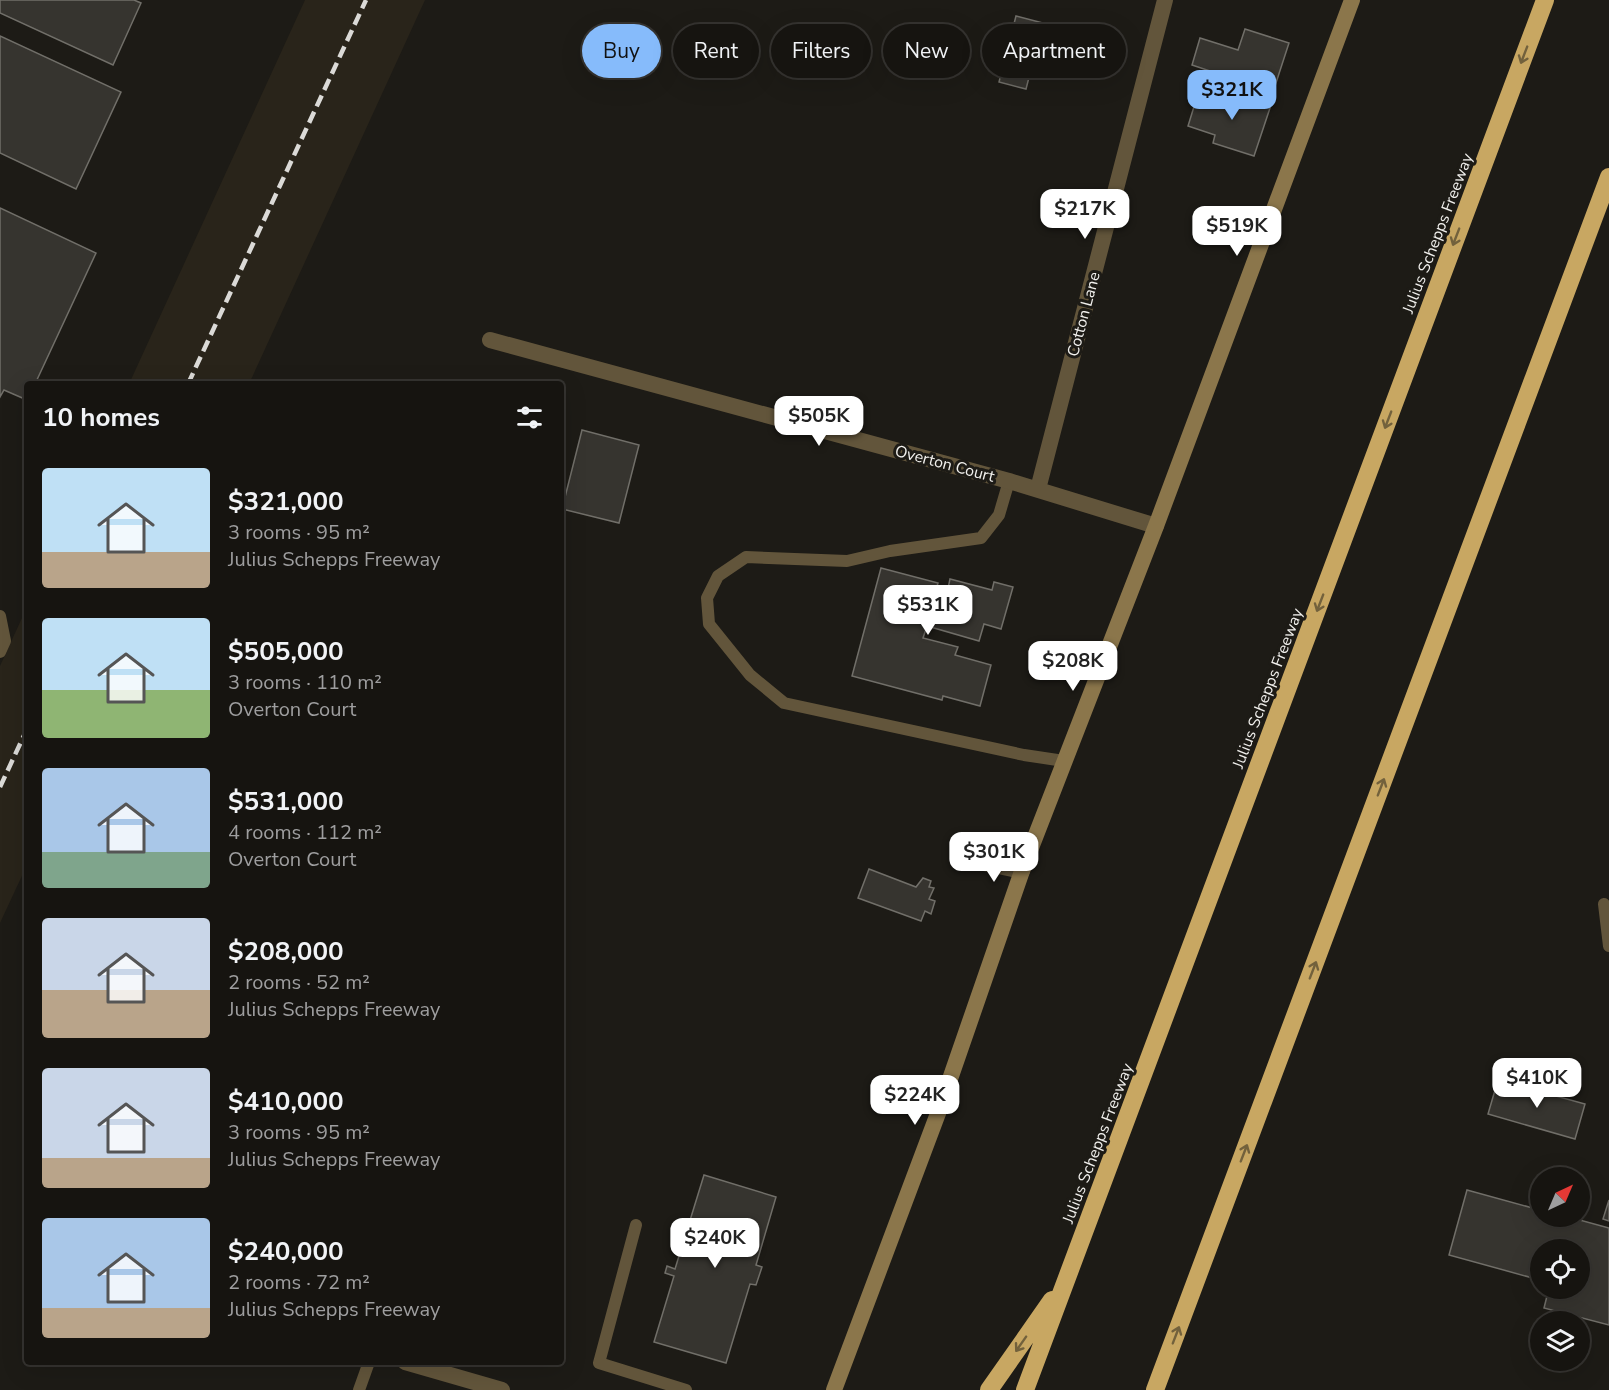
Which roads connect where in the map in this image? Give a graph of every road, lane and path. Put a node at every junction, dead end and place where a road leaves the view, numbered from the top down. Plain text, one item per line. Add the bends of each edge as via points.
1 (1165, 0) edge
2 (1352, 0) edge
3 (1545, 0) edge
4 (1609, 177) edge
5 (490, 340) dead end
6 (1009, 481) junction
7 (1038, 489) junction
8 (1156, 526) junction
9 (0, 616) edge
10 (0, 652) edge
11 (1064, 761) junction
12 (974, 861) dead end
13 (1022, 871) junction
14 (1604, 904) dead end
15 (1609, 946) edge
16 (904, 1096) dead end
17 (940, 1108) junction
18 (636, 1225) dead end
19 (1067, 1279) junction
20 (368, 1365) edge
21 (415, 1365) edge
22 (359, 1390) edge
23 (502, 1390) edge
24 (686, 1390) edge
25 (834, 1390) edge
26 (988, 1390) edge
27 (1025, 1390) edge
28 (1155, 1390) edge

1 - 7 street, Cotton Lane
2 - 8 main road
3 -> 19 highway, Julius Schepps Freeway
28 -> 4 highway
5 - 6 street, Overton Court
6 - 7 street, Overton Court
6 - 11 lane via 999,515 981,538 847,561 746,557 718,576 706,598 709,624 750,675 784,703
7 - 8 street, Overton Court
8 - 11 main road
9 - 10 lane via 5,641
11 - 13 main road
12 - 13 street
13 - 17 main road
14 - 15 lane
16 - 17 street
17 - 25 main road
18 - 24 lane via 598,1363
19 -> 26 highway
19 - 27 highway, Julius Schepps Freeway
20 - 22 lane
21 - 23 street

